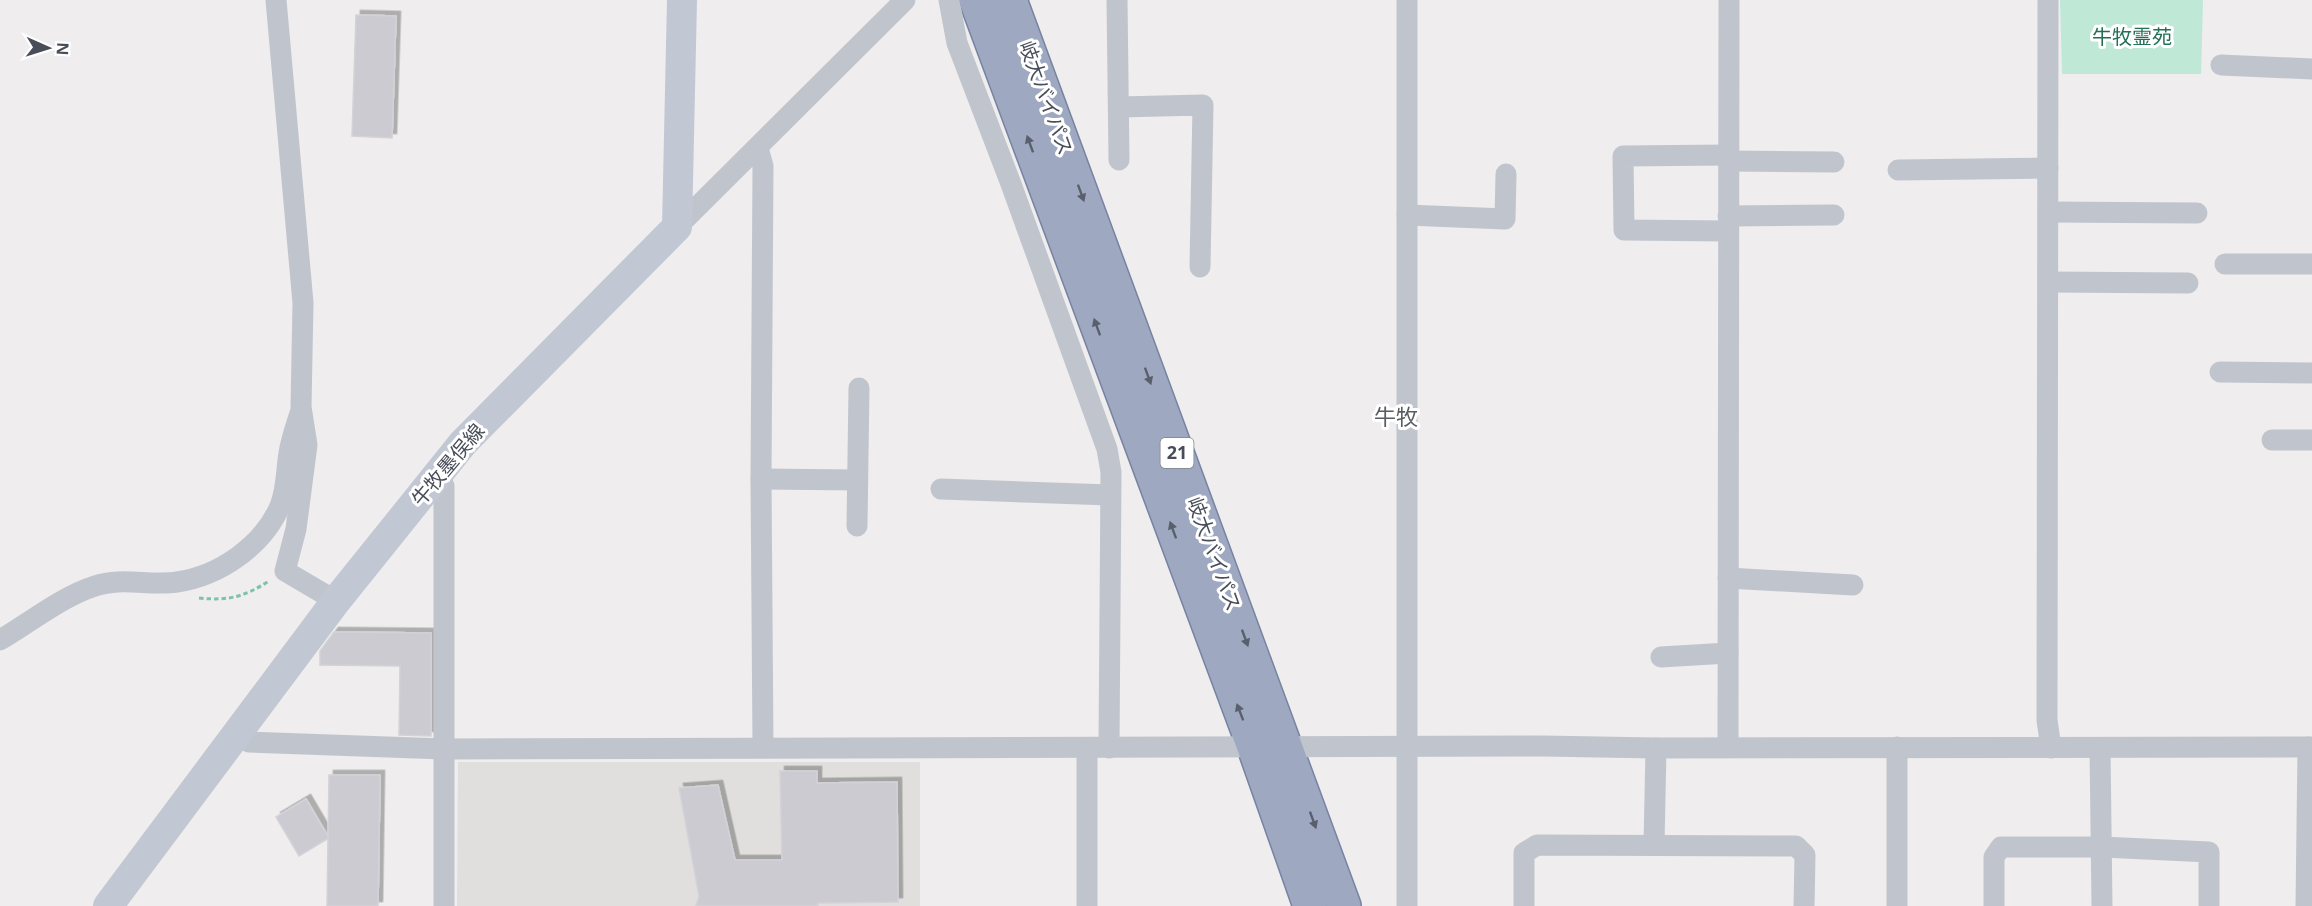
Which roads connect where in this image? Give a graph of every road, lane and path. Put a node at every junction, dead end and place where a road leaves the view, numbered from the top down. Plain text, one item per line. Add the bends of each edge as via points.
1 (276, 0) edge
2 (682, 0) edge
3 (905, 0) edge
4 (949, 0) edge
5 (976, 0) edge
6 (1010, 0) edge
7 (1117, 0) edge
8 (1407, 0) edge
9 (1729, 0) edge
10 (2048, 0) edge
11 (2221, 65) dead end
12 (2312, 69) edge
13 (1119, 107) junction
14 (758, 148) junction
15 (1728, 158) junction
16 (1119, 160) dead end
17 (1834, 162) dead end
18 (2048, 168) junction
19 (1898, 170) dead end
20 (1506, 174) dead end
21 (2048, 212) junction
22 (2197, 213) dead end
23 (1407, 215) junction
24 (1834, 215) dead end
25 (1728, 224) junction
26 (677, 227) junction
27 (2225, 264) dead end
28 (2312, 264) edge
29 (1200, 267) dead end
30 (2048, 282) junction
31 (2188, 283) dead end
32 (2220, 372) dead end
33 (2312, 373) edge
34 (859, 388) dead end
35 (301, 407) junction
36 (2272, 440) dead end
37 (2312, 440) edge
38 (438, 474) junction
39 (761, 479) junction
40 (857, 480) junction
41 (947, 485) dead end
42 (1110, 495) junction
43 (857, 526) dead end
44 (1728, 578) junction
45 (1852, 585) dead end
46 (336, 601) junction
47 (0, 640) edge
48 (1728, 654) junction
49 (1661, 657) dead end
50 (236, 736) junction
51 (762, 747) junction
52 (1254, 747) junction
53 (1286, 747) junction
54 (1408, 747) junction
55 (1728, 747) junction
56 (1897, 747) junction
57 (2310, 747) edge
58 (1087, 748) junction
59 (1109, 748) junction
60 (1656, 748) junction
61 (2051, 748) junction
62 (2100, 748) junction
63 (444, 749) junction
64 (1654, 845) junction
65 (2102, 847) junction
66 (2309, 858) edge
67 (127, 893) edge
68 (108, 906) edge
69 (444, 906) edge
70 (1087, 906) edge
71 (1310, 906) edge
72 (1344, 906) edge
73 (1407, 906) edge
74 (1524, 906) edge
75 (1804, 906) edge
76 (1897, 906) edge
77 (1994, 906) edge
78 (2102, 906) edge
79 (2209, 906) edge
80 (2306, 906) edge

1 - 35 street via 303,303
2 - 26 main road
3 - 14 street
4 - 42 street via 957,43 1107,450
52 -> 5 highway, 岐大バイパス / 21
6 -> 53 highway, 岐大バイパス / 21
7 - 13 street
8 - 23 street
9 - 15 street
10 - 18 street
11 - 12 street
13 - 16 street
13 - 29 street via 1203,105
14 - 26 street
14 - 39 street via 764,166
15 - 17 street
15 - 25 street
15 - 25 street via 1623,156 1624,230
18 - 19 street
18 - 21 street
20 - 23 street via 1505,219
21 - 22 street
21 - 30 street
23 - 54 street
24 - 25 street
25 - 44 street
26 - 38 main road, 牛牧墨俣線 via 463,443
27 - 28 street
30 - 31 street
30 - 61 street
32 - 33 street
34 - 40 street
35 - 46 street via 307,445 296,529 285,571
35 - 47 street via 279,507 266,531 249,548 217,570 179,582 111,582 96,586 68,598
36 - 37 street
38 - 46 main road, 牛牧墨俣線
38 - 63 street via 444,486
39 - 40 street
39 - 51 street
40 - 43 street
41 - 42 street
42 - 59 street
44 - 45 street
44 - 48 street
46 - 50 main road, 牛牧墨俣線
48 - 49 street
48 - 55 street
50 - 63 street via 249,742
50 - 67 main road, 牛牧墨俣線
51 - 58 street
51 - 63 street
52 - 53 street
52 - 59 street
52 - 71 highway, 岐大バイパス / 21
53 - 54 street
53 -> 72 highway, 岐大バイパス / 21
54 - 60 street
54 - 73 street
55 - 56 street
55 - 60 street
56 - 61 street
56 - 76 street
57 - 62 street
57 - 66 street
58 - 59 street
58 - 70 street
60 - 64 street
61 - 62 street
62 - 65 street
63 - 69 street
64 - 74 street via 1537,845 1524,853
64 - 75 street via 1796,846 1805,855
65 - 77 street via 2001,847 1994,857
65 - 78 street
65 - 79 street via 2209,852
66 - 80 street
67 - 68 main road, 牛牧墨俣線

